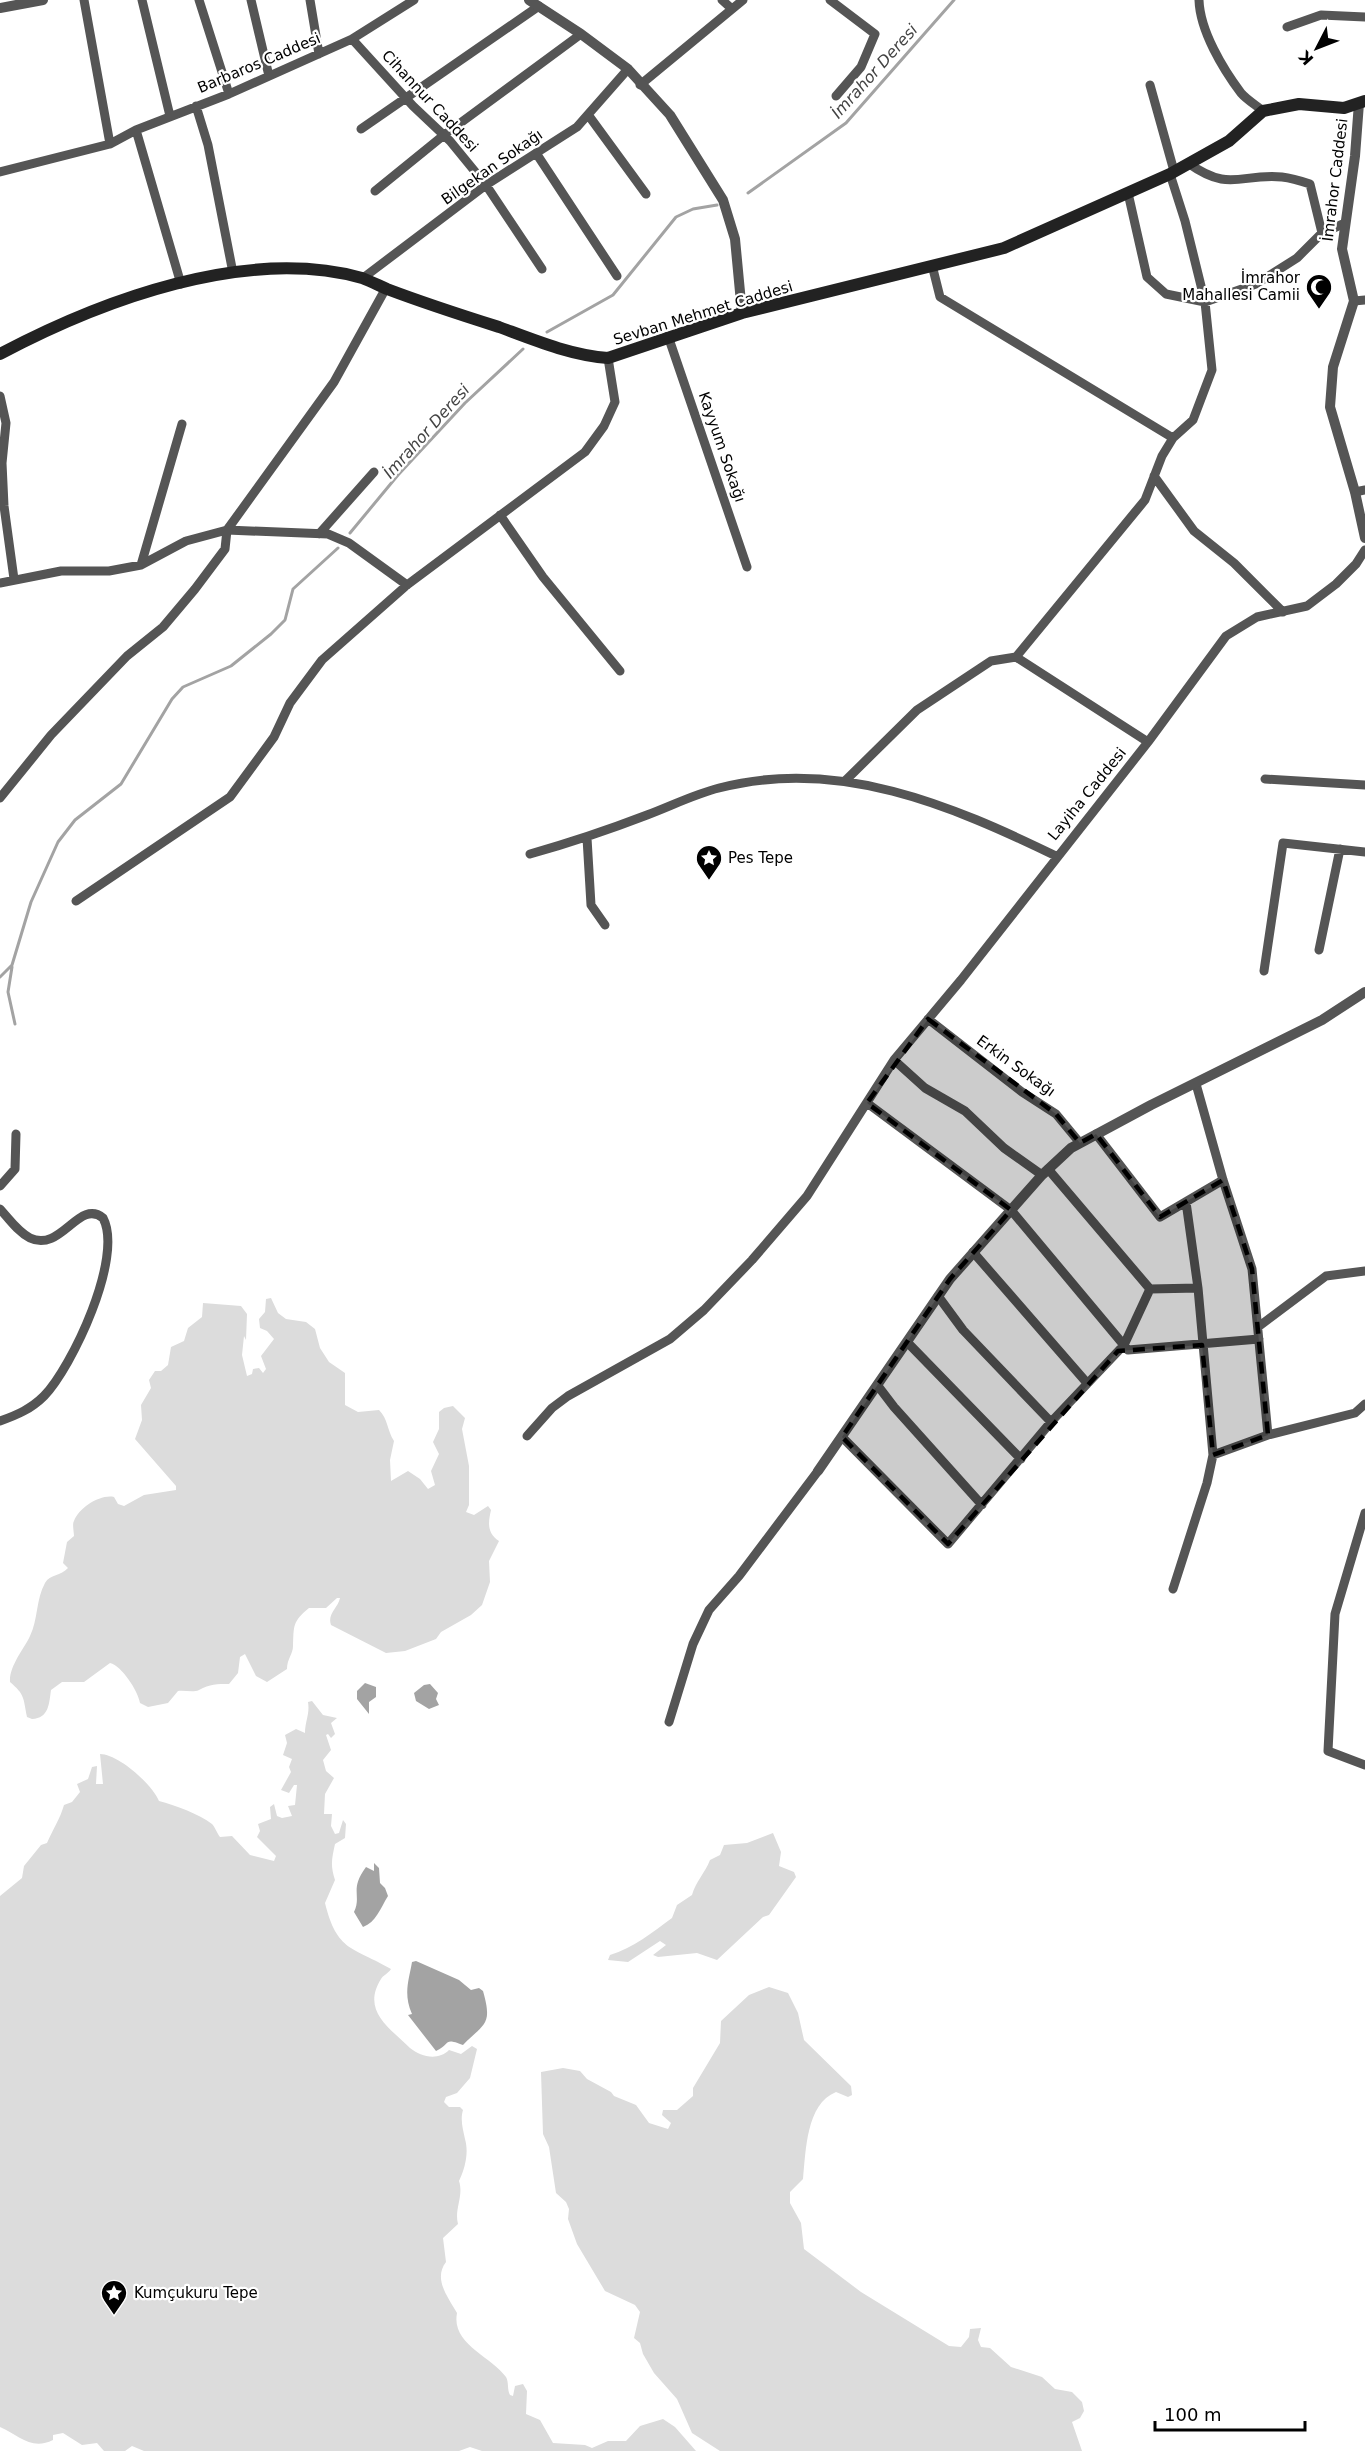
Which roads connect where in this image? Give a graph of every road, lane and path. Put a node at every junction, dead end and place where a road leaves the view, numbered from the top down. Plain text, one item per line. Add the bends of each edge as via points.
1 (43, 0) edge
2 (84, 0) edge
3 (142, 0) edge
4 (199, 0) edge
5 (251, 0) edge
6 (310, 0) edge
7 (414, 0) edge
8 (722, 0) edge
9 (743, 0) edge
10 (830, 0) edge
11 (1199, 0) edge
12 (534, 3) edge
13 (0, 8) edge
14 (732, 9) junction
15 (1365, 17) edge
16 (1287, 27) dead end
17 (581, 34) junction
18 (352, 39) junction
19 (319, 54) junction
20 (628, 69) junction
21 (269, 76) junction
22 (640, 85) junction
23 (1150, 85) dead end
24 (229, 94) junction
25 (836, 96) dead end
26 (405, 98) junction
27 (1362, 102) edge
28 (196, 106) junction
29 (1263, 111) junction
30 (589, 116) junction
31 (170, 117) junction
32 (361, 129) dead end
33 (136, 130) junction
34 (444, 135) junction
35 (110, 144) junction
36 (536, 153) junction
37 (1188, 164) junction
38 (0, 172) edge
39 (1172, 172) junction
40 (486, 185) junction
41 (375, 191) dead end
42 (1128, 193) junction
43 (646, 194) dead end
44 (1343, 224) junction
45 (1322, 233) junction
46 (932, 265) junction
47 (542, 269) dead end
48 (233, 273) junction
49 (617, 276) dead end
50 (363, 278) junction
51 (182, 284) junction
52 (386, 288) junction
53 (1360, 301) edge
54 (1205, 302) junction
55 (742, 313) junction
56 (668, 336) junction
57 (0, 354) edge
58 (608, 358) junction
59 (0, 396) edge
60 (182, 424) dead end
61 (1173, 438) junction
62 (374, 472) dead end
63 (1154, 476) junction
64 (1360, 491) edge
65 (500, 516) junction
66 (227, 530) junction
67 (319, 534) junction
68 (1365, 538) edge
69 (1365, 550) edge
70 (141, 565) junction
71 (747, 567) dead end
72 (14, 579) junction
73 (0, 583) edge
74 (407, 585) junction
75 (1284, 612) junction
76 (1016, 657) junction
77 (620, 671) dead end
78 (1148, 742) junction
79 (1265, 779) dead end
80 (846, 780) junction
81 (1365, 784) edge
82 (0, 798) edge
83 (587, 838) junction
84 (1340, 849) junction
85 (1365, 852) edge
86 (530, 854) dead end
87 (1056, 856) junction
88 (76, 901) dead end
89 (605, 925) dead end
90 (1319, 950) dead end
91 (1264, 970) dead end
92 (1365, 992) edge
93 (928, 1019) junction
94 (894, 1060) junction
95 (1196, 1084) junction
96 (867, 1103) junction
97 (16, 1134) dead end
98 (1096, 1134) junction
99 (1080, 1143) junction
100 (1045, 1172) junction
101 (1223, 1180) junction
102 (0, 1186) edge
103 (1186, 1202) junction
104 (0, 1209) edge
105 (1011, 1210) junction
106 (974, 1252) junction
107 (1365, 1271) edge
108 (1198, 1288) junction
109 (1150, 1289) junction
110 (938, 1296) junction
111 (1258, 1327) junction
112 (1260, 1339) junction
113 (907, 1342) junction
114 (1124, 1345) junction
115 (1202, 1345) junction
116 (1087, 1383) junction
117 (878, 1386) junction
118 (1365, 1404) edge
119 (0, 1421) edge
120 (1051, 1422) junction
121 (1268, 1435) junction
122 (527, 1436) dead end
123 (842, 1437) junction
124 (1214, 1455) junction
125 (1021, 1459) junction
126 (818, 1471) joint
127 (982, 1505) junction
128 (1365, 1513) edge
129 (1173, 1589) dead end
130 (669, 1722) dead end
131 (1365, 1765) edge

1 - 13 street
2 - 35 street
3 - 31 street
4 - 24 street
5 - 21 street
6 - 19 street
7 - 18 street, Barbaros Caddesi
8 - 14 street
9 - 14 street
10 - 25 street via 875,34 861,67
11 - 29 street via 1210,39 1226,69 1242,94
12 - 17 street
12 - 26 street
14 - 22 street
15 - 16 street via 1321,15
17 - 20 street
17 - 34 street
18 - 19 street, Barbaros Caddesi
18 - 26 street, Cihannur Caddesi
19 - 21 street, Barbaros Caddesi
20 - 22 street
20 - 30 street, Bilgekan Sokağı
21 - 24 street, Barbaros Caddesi
22 - 55 street via 670,115 723,200 735,239
23 - 39 street
24 - 28 street, Barbaros Caddesi
26 - 32 street
26 - 34 street, Cihannur Caddesi
27 - 29 main road via 1344,108 1299,104
27 - 44 street, İmrahor Caddesi
28 - 31 street, Barbaros Caddesi
28 - 48 street via 208,145
29 - 37 main road, Sevban Mehmet Caddesi via 1229,141
30 - 36 street, Bilgekan Sokağı
30 - 43 street
31 - 33 street, Barbaros Caddesi
33 - 35 street, Barbaros Caddesi
33 - 51 street
34 - 40 street, Cihannur Caddesi
34 - 41 street
35 - 38 street, Barbaros Caddesi
36 - 40 street, Bilgekan Sokağı
36 - 49 street
37 - 39 main road, Sevban Mehmet Caddesi
37 - 45 street via 1204,175 1230,182 1282,177 1310,184
39 - 42 main road, Sevban Mehmet Caddesi
39 - 54 street
40 - 47 street, Cihannur Caddesi
40 - 50 street, Bilgekan Sokağı
42 - 46 main road, Sevban Mehmet Caddesi via 1004,248
42 - 54 street via 1147,277 1166,294
44 - 45 street
44 - 53 street, İmrahor Caddesi via 1342,249
45 - 54 street via 1297,258 1256,284
46 - 55 main road, Sevban Mehmet Caddesi
46 - 61 street via 940,297
48 - 50 main road, Sevban Mehmet Caddesi via 315,269
48 - 51 main road, Sevban Mehmet Caddesi
50 - 52 main road, Sevban Mehmet Caddesi
51 - 57 main road, Sevban Mehmet Caddesi via 150,291 55,325
52 - 58 main road, Sevban Mehmet Caddesi via 585,356
52 - 66 street via 334,381
53 - 64 street, İmrahor Caddesi via 1333,367 1330,407
54 - 61 street via 1212,370 1193,420
55 - 56 main road, Sevban Mehmet Caddesi
56 - 58 main road, Sevban Mehmet Caddesi
56 - 71 street, Kayyum Sokağı
58 - 65 street via 615,402 604,426 585,452
59 - 72 street via 6,423 2,463 4,506
60 - 70 street
61 - 63 street
62 - 67 street
63 - 75 street via 1194,531
63 - 76 street via 1144,500
64 - 68 street, İmrahor Caddesi
65 - 74 street
65 - 77 street via 543,577
66 - 67 street
66 - 70 street via 186,541
66 - 82 street via 225,549 163,627 127,656 51,735
67 - 74 street via 349,543
69 - 75 street, Layiha Caddesi via 1336,584 1307,606
70 - 72 street
72 - 73 street
74 - 88 street via 322,660 290,703 274,737 230,797
75 - 78 street, Layiha Caddesi via 1257,617 1226,636
76 - 78 street
76 - 80 street via 991,662 917,710
78 - 87 street, Layiha Caddesi
79 - 81 street
80 - 83 street via 770,777 718,788
80 - 87 street via 924,798
83 - 86 street
83 - 89 street via 591,905
84 - 85 street
84 - 90 street
84 - 91 street via 1283,843
87 - 93 street, Layiha Caddesi
92 - 95 street via 1322,1020
93 - 94 street, Layiha Caddesi
93 - 99 street, Erkin Sokağı via 1056,1114
94 - 96 street, Layiha Caddesi
94 - 100 street via 925,1088 964,1111 1004,1148
95 - 98 street
95 - 101 street
96 - 105 street
96 - 122 street, Layiha Caddesi via 807,1196 704,1310 670,1339 568,1395
97 - 102 street via 15,1169
98 - 99 street
98 - 103 street via 1160,1217
99 - 100 street
100 - 105 street
100 - 109 street
101 - 103 street
101 - 111 street via 1252,1269
103 - 108 street
104 - 119 street via 22,1233 42,1241 51,1240 92,1213 103,1218 108,1233 105,1268 85,1325 63,1370 29,1409
105 - 106 street
105 - 114 street
106 - 110 street
106 - 116 street
107 - 111 street via 1326,1276
108 - 109 street
108 - 115 street
109 - 114 street
110 - 113 street
110 - 120 street via 963,1330
111 - 112 street
112 - 115 street
112 - 121 street
113 - 117 street
113 - 125 street
114 - 115 street via 1128,1350
114 - 116 street
115 - 124 street
116 - 120 street
117 - 123 street
117 - 127 street
118 - 121 street via 1355,1413
120 - 125 street
121 - 124 street
123 - 126 street
123 - 127 street via 948,1544
124 - 129 street
125 - 127 street
126 - 130 street via 709,1610 693,1644
128 - 131 street via 1335,1614 1328,1751

